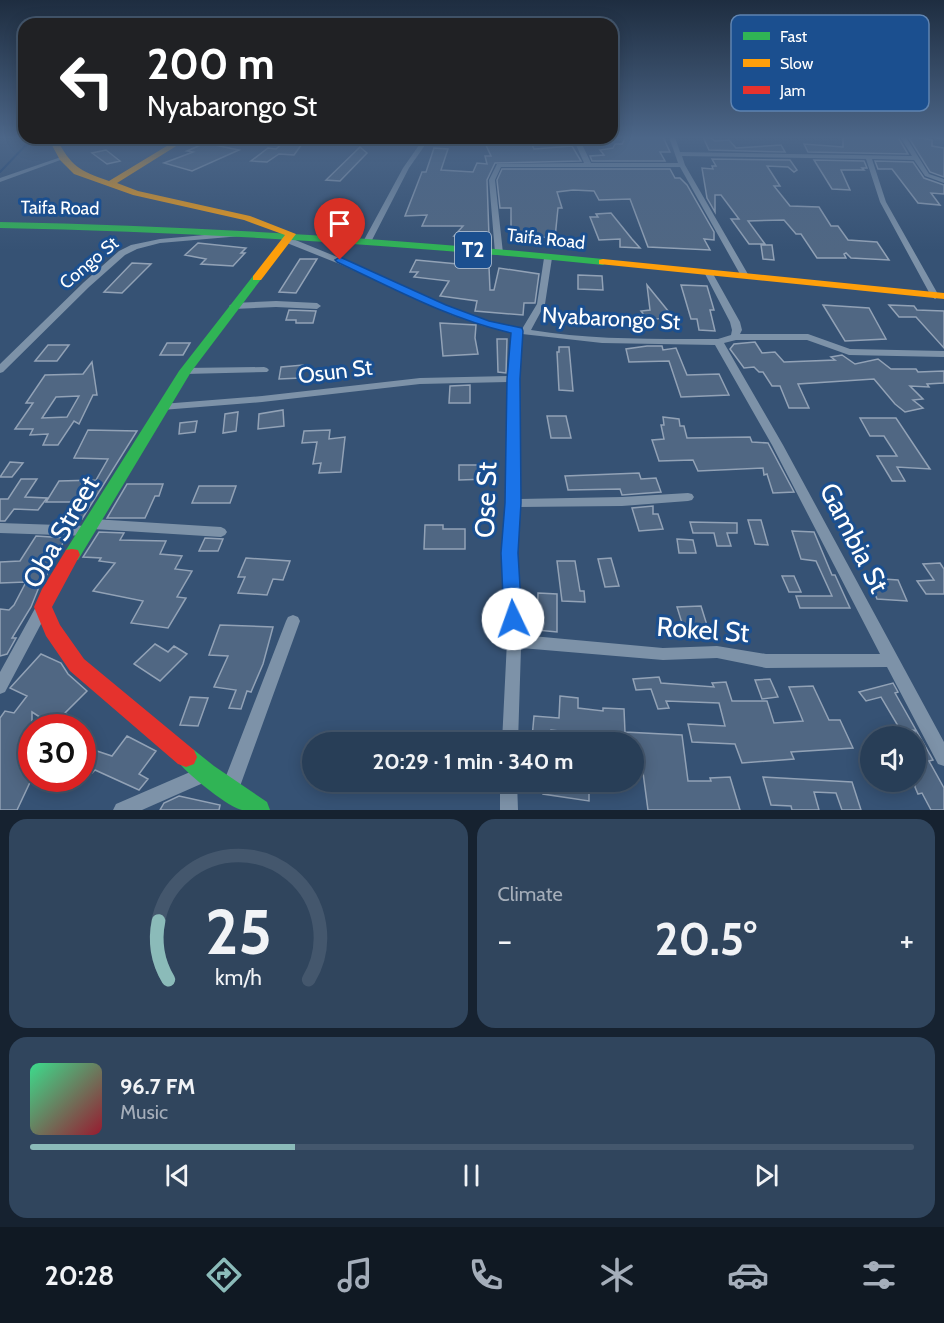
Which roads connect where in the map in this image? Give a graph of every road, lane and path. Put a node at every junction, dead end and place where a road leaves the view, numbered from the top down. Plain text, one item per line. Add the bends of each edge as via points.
1 (15, 175) edge
2 (86, 175) edge
3 (124, 175) edge
4 (402, 175) edge
5 (494, 175) edge
6 (688, 175) edge
7 (874, 175) edge
8 (927, 175) edge
9 (0, 180) edge
10 (944, 181) edge
11 (111, 183) junction
12 (0, 225) edge
13 (261, 232) junction
14 (288, 237) junction
15 (368, 240) junction
16 (499, 253) junction
17 (548, 258) junction
18 (708, 272) junction
19 (745, 276) junction
20 (939, 296) edge
21 (233, 306) junction
22 (317, 306) dead end
23 (521, 332) junction
24 (735, 337) junction
25 (718, 342) junction
26 (944, 354) edge
27 (0, 370) edge
28 (264, 370) dead end
29 (185, 371) junction
30 (513, 379) junction
31 (162, 407) junction
32 (688, 497) dead end
33 (513, 503) junction
34 (0, 528) edge
35 (90, 528) junction
36 (220, 532) dead end
37 (43, 607) junction
38 (293, 621) dead end
39 (514, 641) junction
40 (889, 660) junction
41 (0, 687) edge
42 (510, 732) edge
43 (944, 758) edge
44 (206, 774) junction
45 (230, 790) junction
46 (509, 792) edge
47 (122, 810) edge
48 (259, 810) edge
49 (509, 810) edge

1 - 9 street
2 - 11 main road
3 - 11 main road
4 - 15 street
5 - 16 street
6 - 19 street
7 - 20 street via 883,202
8 - 10 street
11 - 14 main road via 136,193 247,218
12 - 13 main road, Taifa Road / T2
13 - 14 main road, Taifa Road / T2
13 - 27 street, Congo St via 160,241 122,253
14 - 15 main road, Taifa Road / T2
14 - 21 main road, Oba Street
14 - 23 street, Nyabarongo St via 442,308
15 - 16 main road, Taifa Road / T2
16 - 17 main road, Taifa Road / T2
17 - 18 main road, Taifa Road / T2
17 - 23 street, Ose St via 541,304
18 - 19 main road, Taifa Road / T2
18 - 24 street via 735,322
19 - 20 main road, Taifa Road / T2
21 - 22 street
21 - 29 main road, Oba Street
23 - 25 street, Nyabarongo St via 602,341
23 - 30 street, Ose St
24 - 25 street, Nyabarongo St
24 - 26 street, Nyabarongo St via 808,337 849,352
25 - 40 street, Gambia St via 763,416
28 - 29 street
29 - 31 main road, Oba Street
30 - 31 street, Osun St via 420,381
30 - 33 street, Ose St
31 - 35 main road, Oba Street
32 - 33 street via 597,504
33 - 39 street, Ose St via 510,553
34 - 35 street
35 - 36 street
35 - 37 main road, Oba Street
37 - 41 street
37 - 44 main road, Oba Street via 52,630 77,665
38 - 45 street
39 - 40 street, Rokel St via 663,654 717,652 766,661
39 - 42 street, Ose St
40 - 43 street, Gambia St
44 - 45 main road, Oba Street
44 - 47 street
45 - 48 main road, Oba Street
46 - 49 street

